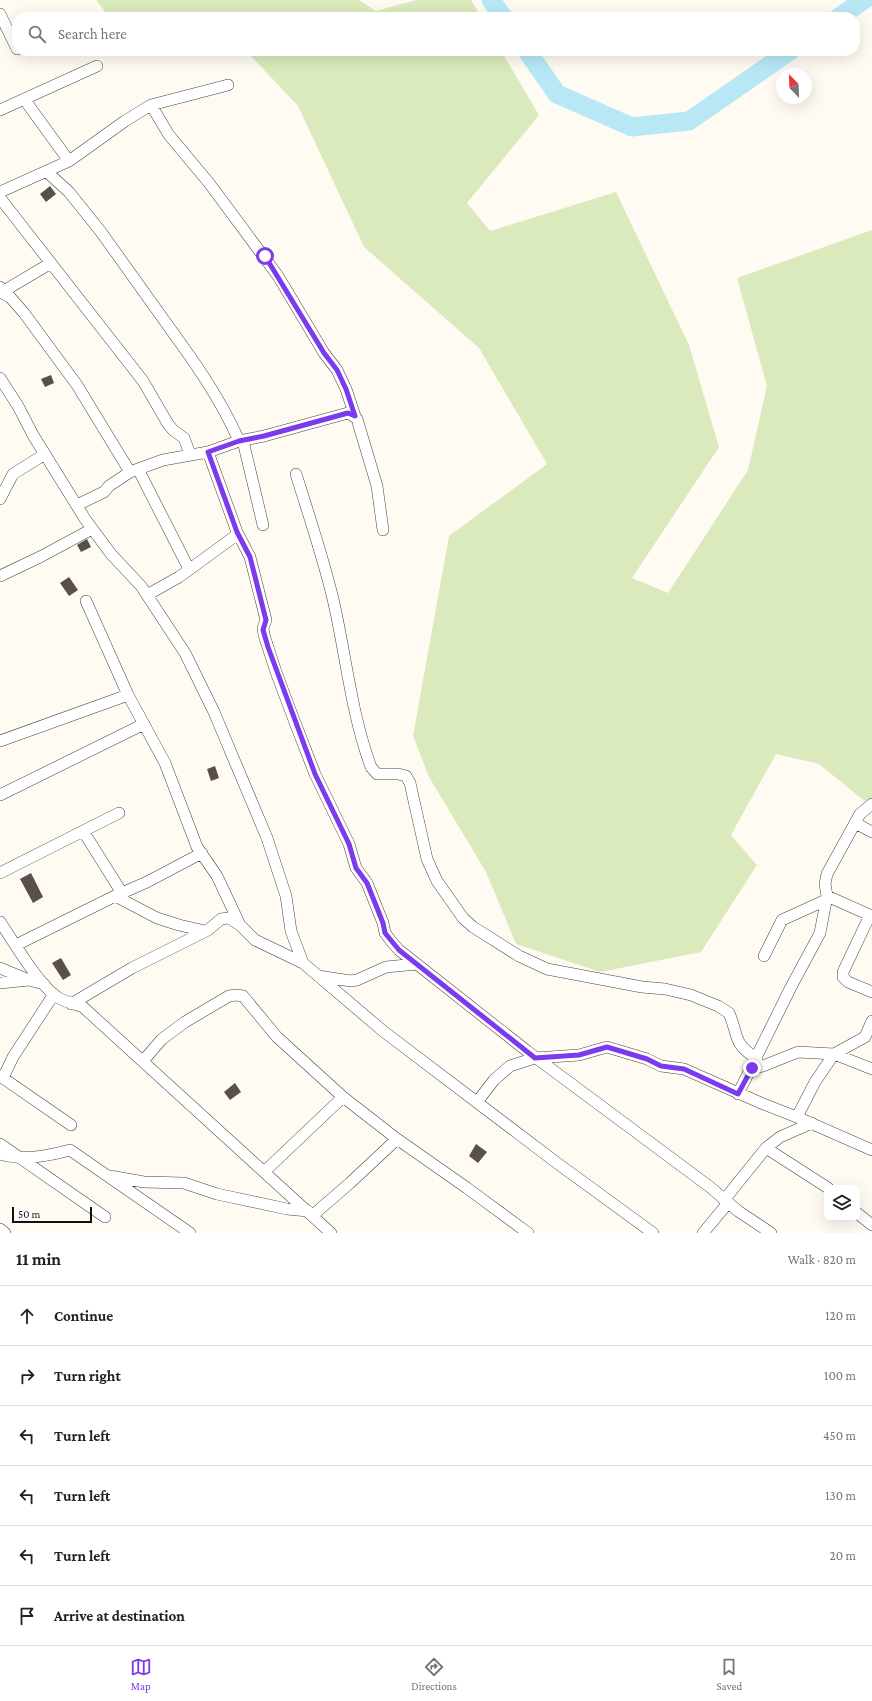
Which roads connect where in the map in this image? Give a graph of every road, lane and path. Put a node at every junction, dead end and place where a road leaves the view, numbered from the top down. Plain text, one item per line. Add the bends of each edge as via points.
1 (0, 14) edge
2 (12, 39) edge
3 (97, 66) dead end
4 (228, 84) dead end
5 (24, 99) junction
6 (151, 105) junction
7 (0, 110) edge
8 (68, 161) junction
9 (46, 172) junction
10 (0, 192) edge
11 (0, 198) edge
12 (51, 263) junction
13 (2, 293) edge
14 (0, 378) edge
15 (355, 416) junction
16 (241, 441) junction
17 (208, 452) junction
18 (45, 454) junction
19 (190, 454) junction
20 (134, 471) junction
21 (296, 474) dead end
22 (0, 499) edge
23 (77, 505) junction
24 (263, 524) dead end
25 (92, 529) junction
26 (383, 530) dead end
27 (238, 534) junction
28 (189, 569) junction
29 (0, 576) edge
30 (147, 595) junction
31 (86, 601) dead end
32 (128, 696) junction
33 (144, 724) junction
34 (0, 741) edge
35 (0, 795) edge
36 (872, 804) edge
37 (118, 813) dead end
38 (855, 823) junction
39 (83, 831) junction
40 (872, 832) edge
41 (202, 853) junction
42 (0, 873) edge
43 (118, 894) junction
44 (827, 898) junction
45 (871, 916) edge
46 (0, 922) edge
47 (240, 925) junction
48 (205, 931) junction
49 (16, 945) junction
50 (764, 956) dead end
51 (303, 964) junction
52 (417, 964) junction
53 (0, 968) edge
54 (318, 976) junction
55 (29, 980) junction
56 (0, 983) edge
57 (44, 984) junction
58 (872, 992) edge
59 (54, 994) junction
60 (71, 1004) junction
61 (872, 1021) edge
62 (834, 1054) junction
63 (535, 1058) junction
64 (143, 1061) junction
65 (754, 1064) junction
66 (872, 1069) edge
67 (1, 1077) edge
68 (738, 1094) junction
69 (343, 1097) junction
70 (477, 1102) junction
71 (796, 1116) junction
72 (812, 1123) junction
73 (71, 1125) dead end
74 (780, 1137) junction
75 (396, 1139) junction
76 (0, 1144) edge
77 (766, 1148) junction
78 (872, 1150) edge
79 (0, 1154) edge
80 (20, 1158) junction
81 (265, 1171) junction
82 (108, 1175) junction
83 (824, 1185) edge
84 (726, 1201) junction
85 (310, 1213) junction
86 (860, 1215) edge
87 (105, 1217) dead end
88 (872, 1225) edge
89 (0, 1229) edge
90 (5, 1233) edge
91 (190, 1233) edge
92 (331, 1233) edge
93 (528, 1233) edge
94 (653, 1233) edge
95 (703, 1233) edge
96 (771, 1233) edge

1 - 2 street
3 - 5 street
4 - 6 street
5 - 7 street
5 - 8 street
6 - 8 street
6 - 15 street via 168,134 278,276 337,370
8 - 9 street
9 - 10 street
9 - 16 street via 69,192 96,226 190,355
11 - 12 street
12 - 13 street
12 - 19 street via 143,381 168,424 184,438
13 - 20 street via 10,297 24,313 77,385
14 - 18 street
15 - 16 street via 348,413
15 - 26 street via 376,482
16 - 17 street
16 - 24 street
17 - 19 street
17 - 27 street
18 - 22 street via 13,474
18 - 23 street
19 - 20 street via 163,460
20 - 23 street via 109,486 104,492
20 - 28 street
21 - 65 street via 333,599 351,695 369,762 375,773 406,776 410,783 427,859 437,881 463,918 519,956 548,969 665,989 691,995 718,1006 728,1013 736,1038
23 - 25 street
25 - 29 street
25 - 30 street
27 - 28 street
27 - 52 street via 250,557 256,578 266,620 263,630 268,647 315,774 349,844 356,868 367,883 385,933 399,950
28 - 30 street
30 - 51 street via 185,653 214,712 268,838 286,896 291,931
31 - 32 street
32 - 33 street
32 - 34 street
33 - 35 street
33 - 41 street via 165,764 197,847
36 - 38 street via 860,814
37 - 39 street
38 - 40 street
38 - 44 street via 827,874
39 - 42 street
39 - 43 street
41 - 43 street
41 - 47 street via 217,876
43 - 48 street via 157,918
43 - 49 street
44 - 45 street
44 - 50 street via 782,920
44 - 65 street via 820,932
45 - 58 street via 843,972 843,977 848,982
46 - 49 street
47 - 48 street via 224,918
47 - 51 street via 255,940
48 - 60 street via 132,968
49 - 57 street
51 - 54 street
52 - 54 street via 386,967 357,980
52 - 63 street
53 - 55 street
54 - 70 street via 383,1031
55 - 56 street
55 - 57 street
57 - 59 street
59 - 60 street
59 - 67 street
60 - 64 street via 83,1007
61 - 62 street via 865,1037
62 - 65 street via 798,1052 763,1066
62 - 66 street
62 - 71 street
63 - 68 street via 579,1055 607,1047 661,1066 684,1069
63 - 70 street via 510,1066 502,1072
63 - 84 street via 639,1133
64 - 69 street via 162,1039 185,1022 229,996 240,995 296,1056
64 - 81 street
65 - 68 street
67 - 73 street
68 - 71 street
69 - 75 street
69 - 81 street
70 - 94 street
71 - 72 street
71 - 74 street
72 - 74 street
72 - 78 street
74 - 77 street
75 - 85 street via 350,1183
75 - 93 street
76 - 80 street
77 - 83 street
77 - 84 street
79 - 80 street
80 - 82 street via 70,1150
80 - 87 street
81 - 85 street
82 - 85 street via 144,1182 184,1183 217,1194
82 - 91 street
84 - 95 street
84 - 96 street
85 - 92 street
86 - 88 street
89 - 90 street

